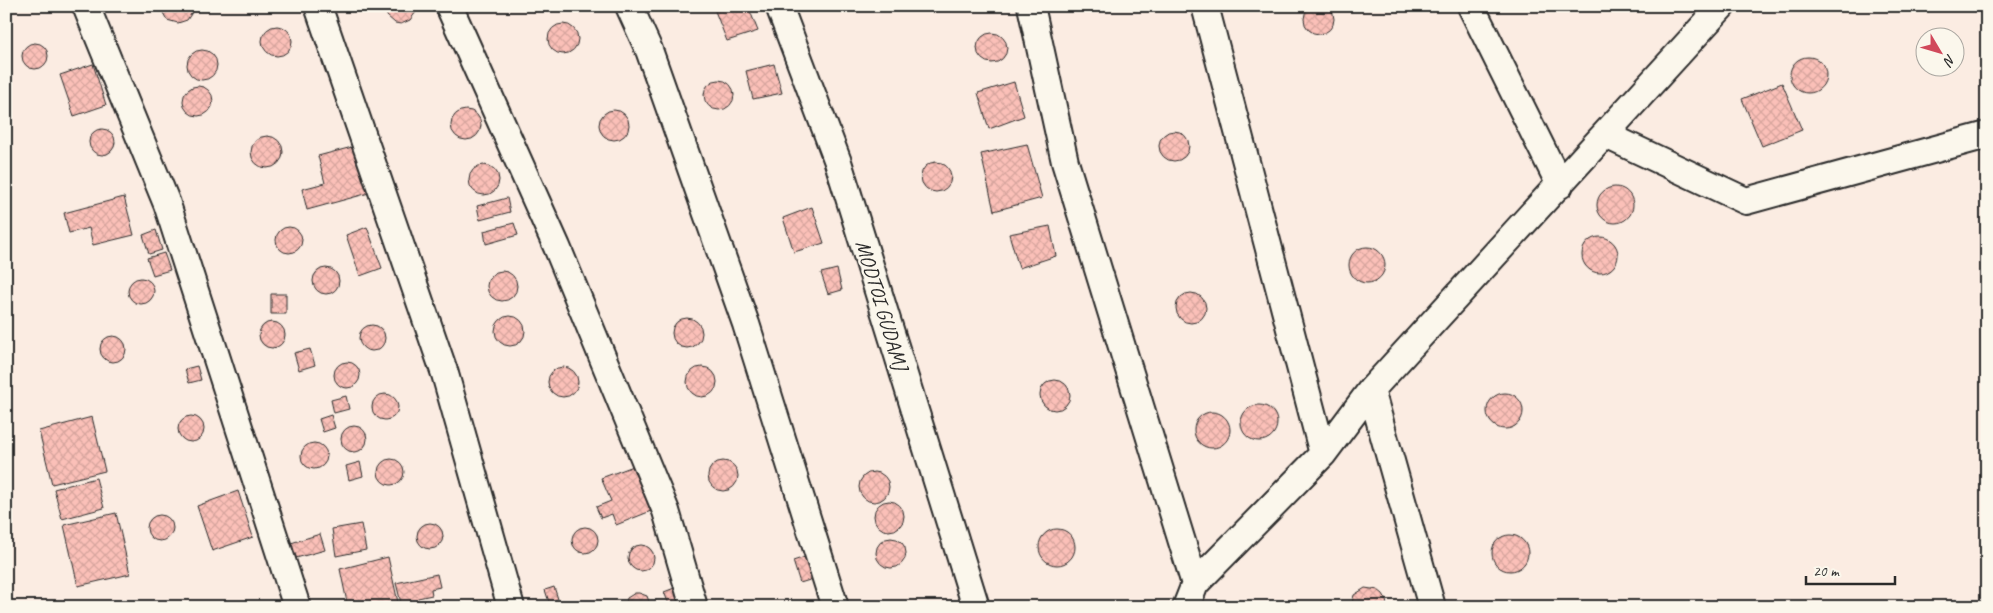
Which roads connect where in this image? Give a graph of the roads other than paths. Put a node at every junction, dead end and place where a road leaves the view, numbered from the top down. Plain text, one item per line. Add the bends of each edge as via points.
1 (86, 6) edge
2 (318, 6) edge
3 (449, 6) edge
4 (629, 6) edge
5 (778, 6) edge
6 (1032, 6) edge
7 (1205, 6) edge
8 (1471, 6) edge
9 (1722, 6) edge
10 (1606, 135) junction
11 (1987, 135) edge
12 (1560, 185) junction
13 (1372, 390) junction
14 (1323, 454) junction
15 (1190, 595) edge
16 (297, 607) edge
17 (511, 607) edge
18 (694, 607) edge
19 (835, 607) edge
20 (976, 607) edge
21 (1432, 607) edge

1 - 16 street via 167,204
2 - 17 street via 445,374
3 - 18 street via 557,246 666,511
4 - 19 street via 650,50 743,315
5 - 20 street, MODTOI GUDAMJ via 838,162
6 - 15 street via 1065,162
7 - 14 street
8 - 12 street
9 - 10 street
10 - 11 street via 1746,202
10 - 12 street
12 - 13 street
13 - 14 street
13 - 21 street
14 - 15 street

